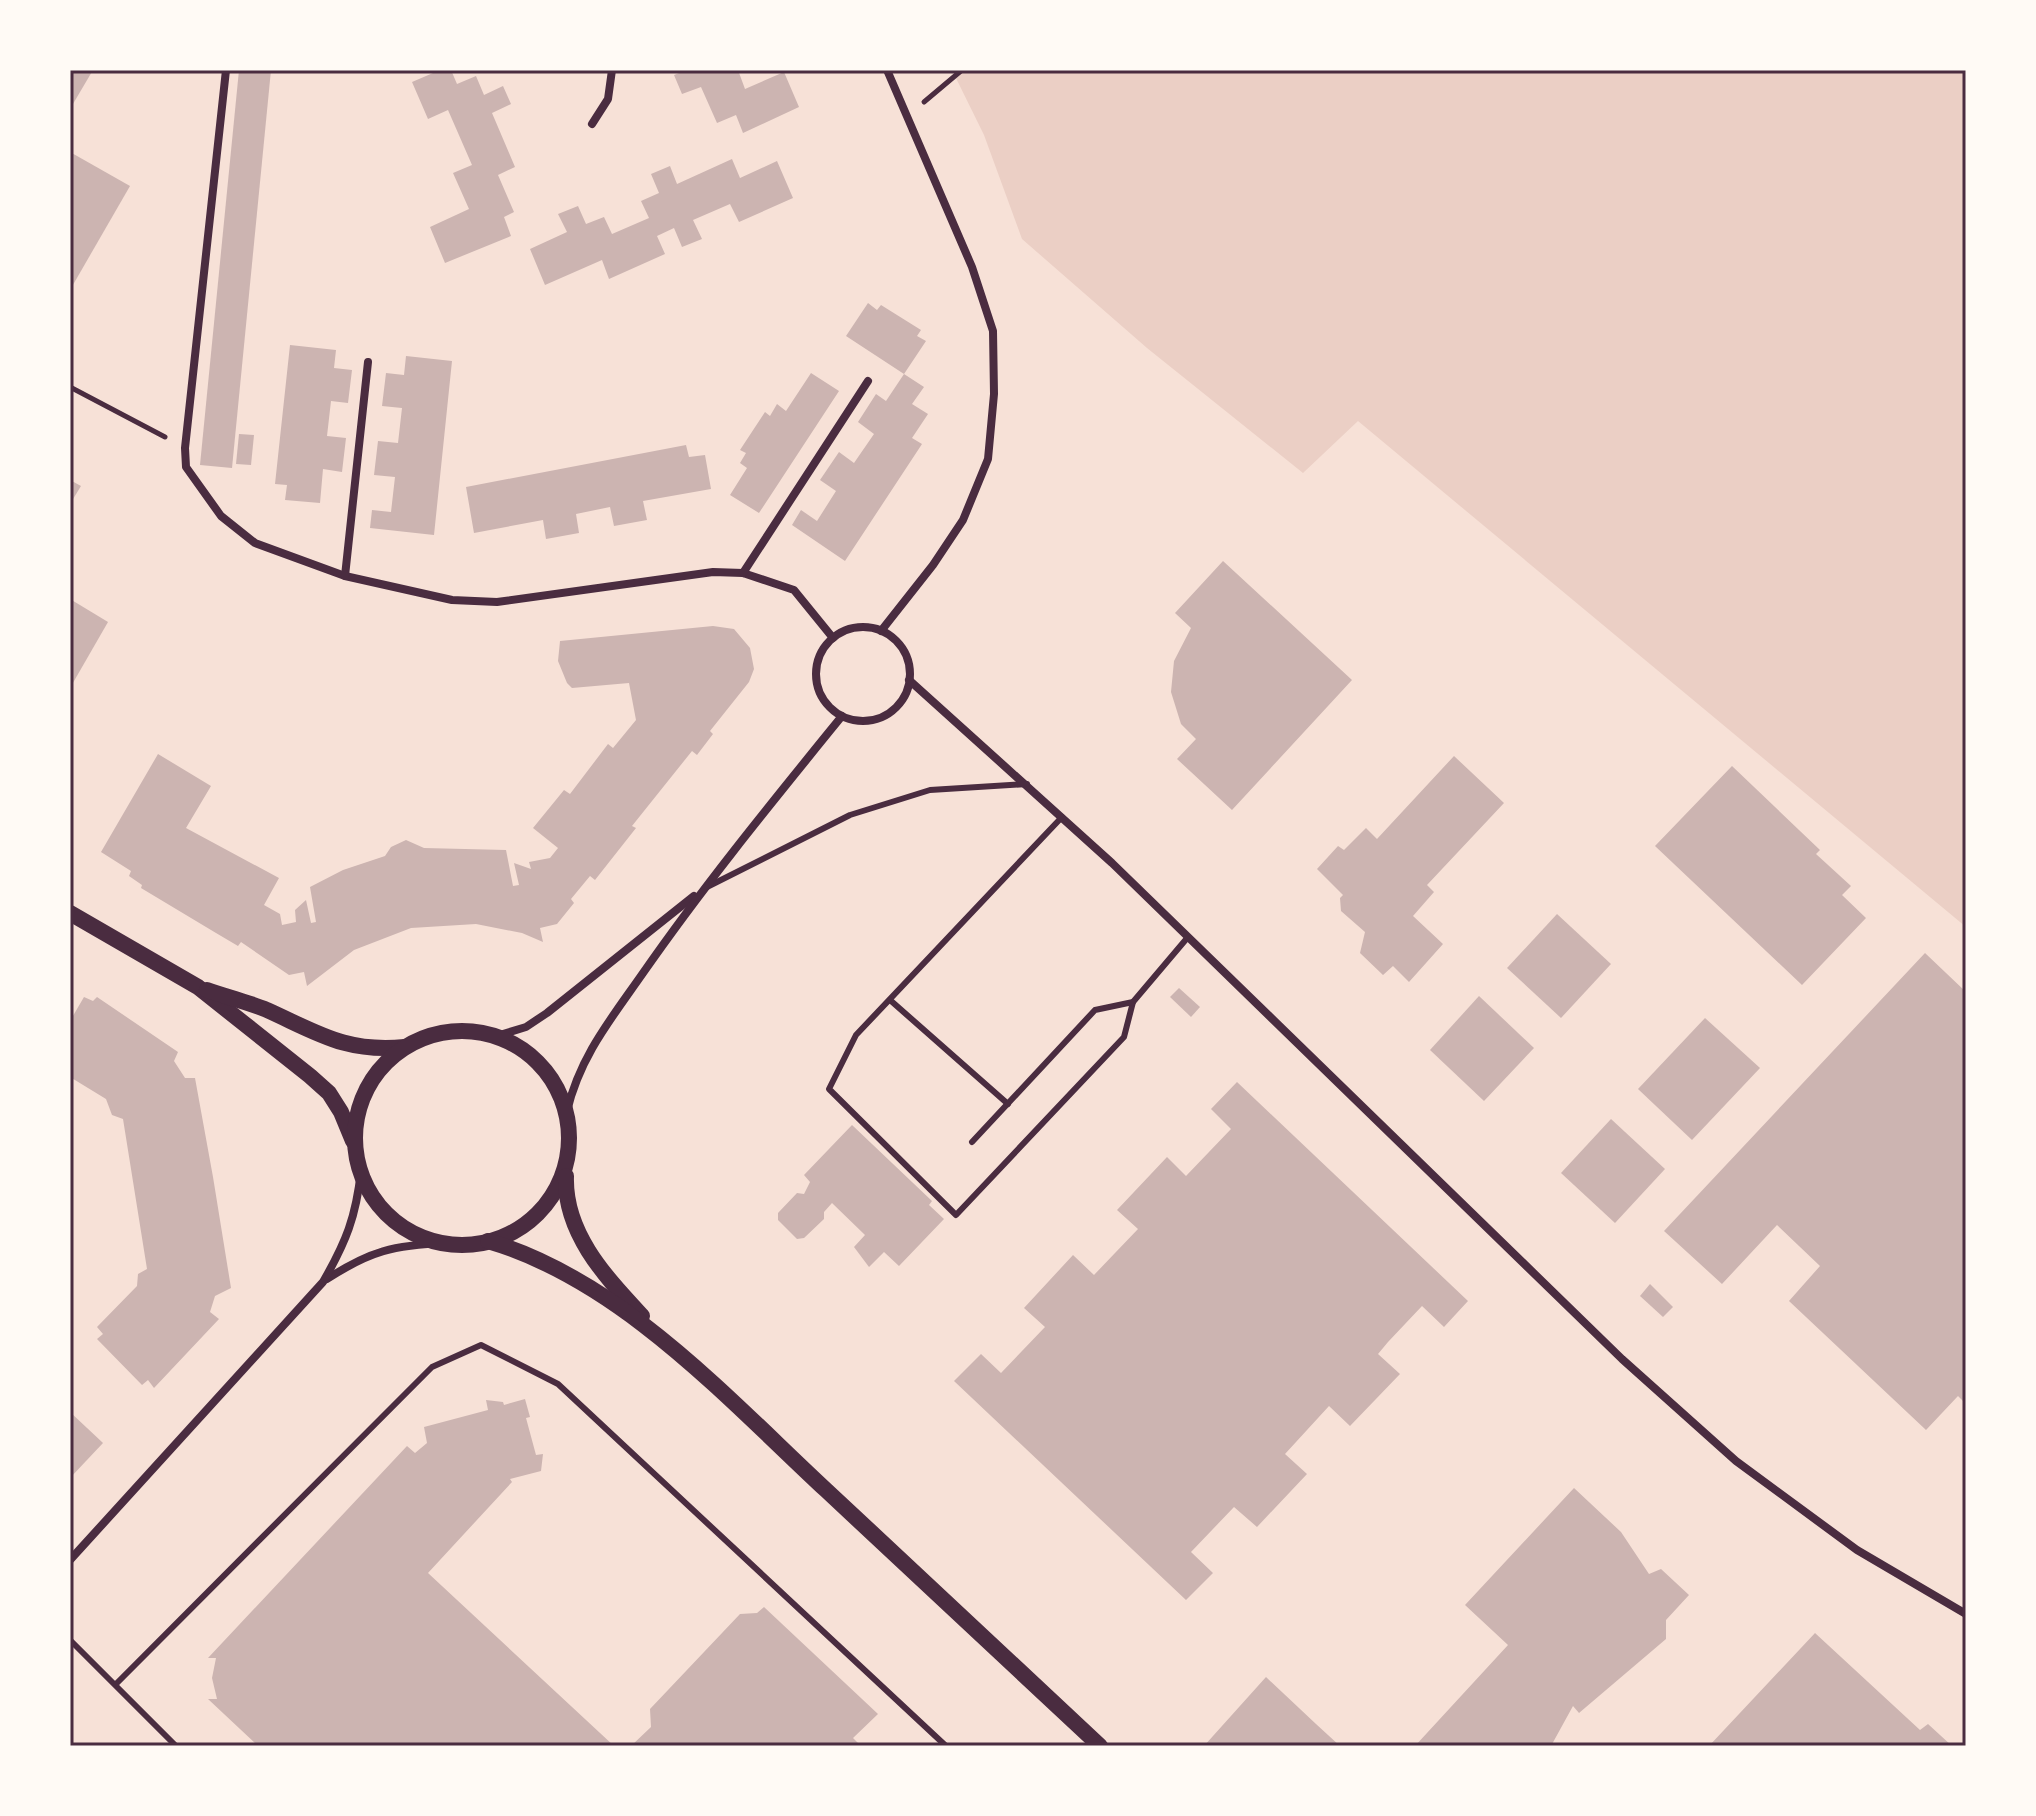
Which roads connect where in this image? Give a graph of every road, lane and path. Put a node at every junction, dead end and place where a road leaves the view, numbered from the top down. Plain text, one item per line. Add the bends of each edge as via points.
1 (226, 70) edge
2 (612, 70) edge
3 (887, 70) edge
4 (962, 70) edge
5 (908, 116) junction
6 (592, 124) dead end
7 (368, 362) dead end
8 (868, 381) dead end
9 (70, 387) edge
10 (185, 448) junction
11 (743, 573) junction
12 (345, 576) junction
13 (881, 631) junction
14 (833, 638) junction
15 (909, 680) junction
16 (842, 716) junction
17 (1028, 784) junction
18 (1062, 817) junction
19 (701, 891) junction
20 (70, 913) edge
21 (1188, 937) junction
22 (198, 987) junction
23 (890, 1000) junction
24 (1133, 1002) junction
25 (493, 1037) junction
26 (407, 1046) junction
27 (1008, 1104) junction
28 (567, 1111) junction
29 (972, 1142) dead end
30 (356, 1151) junction
31 (566, 1165) junction
32 (361, 1171) junction
33 (488, 1241) junction
34 (446, 1243) junction
35 (323, 1282) junction
36 (684, 1361) junction
37 (70, 1560) edge
38 (1966, 1614) edge
39 (70, 1640) edge
40 (116, 1684) junction
41 (176, 1746) edge
42 (946, 1746) edge
43 (1100, 1746) edge

1 - 10 street
2 - 6 street via 608,99
3 - 5 street
4 - 5 path
5 - 13 street via 972,267 993,331 994,394 988,459 963,520
7 - 12 street
8 - 11 street
9 - 10 path
10 - 12 street via 186,467 221,516 255,543
11 - 12 street via 713,572 497,602 452,600
11 - 14 street via 794,590
13 - 14 street via 856,627
13 - 15 street via 904,651
14 - 16 street via 822,649 815,680 829,708
15 - 16 street via 905,695 885,716 871,721
15 - 17 street
16 - 19 street
17 - 18 street
17 - 19 lane via 930,790 850,815
18 - 21 street
18 - 23 lane
19 - 25 street via 547,1013 526,1027
19 - 28 street via 582,1061
20 - 22 main road
21 - 24 lane
21 - 38 street via 1622,1359 1736,1461 1857,1550
22 - 26 main road via 356,1048
22 - 30 main road via 329,1093
23 - 24 lane via 856,1035 829,1089 956,1215 1124,1037
23 - 27 lane
24 - 27 lane via 1095,1010
25 - 26 main road via 442,1033
25 - 28 main road via 533,1057 554,1081
26 - 30 main road via 367,1089 356,1119
27 - 29 lane
28 - 31 main road
30 - 32 main road
31 - 33 main road via 549,1202 526,1225
31 - 36 main road via 565,1193 578,1235
32 - 34 main road via 381,1209 406,1230
32 - 35 street via 355,1217
33 - 34 main road
33 - 36 main road via 547,1261 576,1278
34 - 35 street via 363,1256
35 - 37 street
36 - 43 main road
39 - 40 lane
40 - 41 lane
40 - 42 lane via 432,1367 481,1345 558,1384

